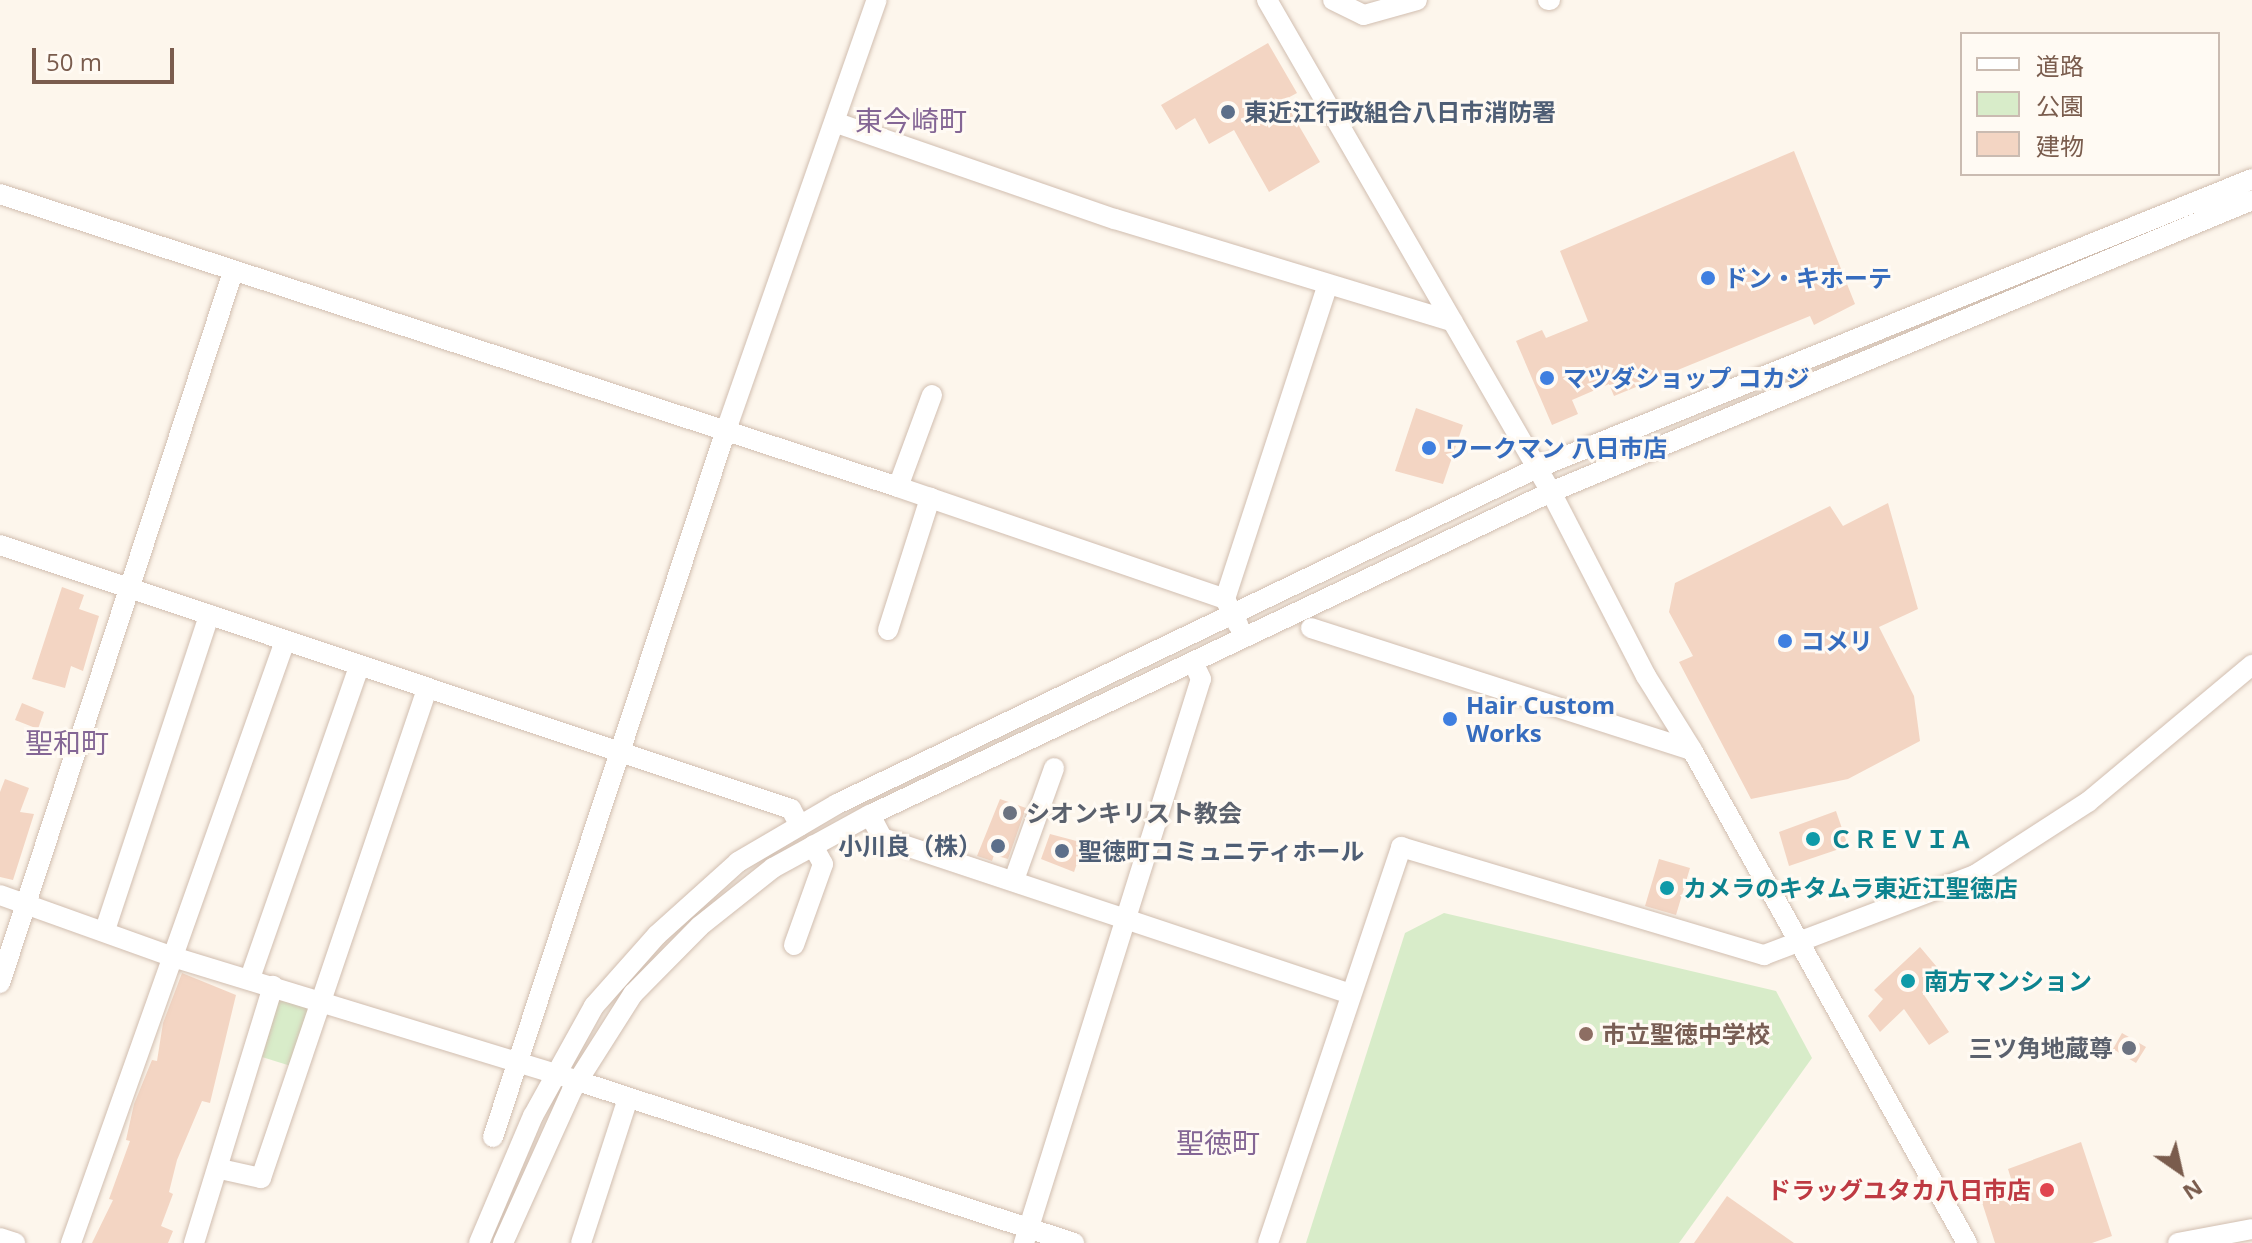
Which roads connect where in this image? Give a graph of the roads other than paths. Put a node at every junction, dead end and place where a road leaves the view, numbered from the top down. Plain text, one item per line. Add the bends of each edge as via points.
1 (877, 0) edge
2 (1267, 0) edge
3 (1333, 0) edge
4 (1417, 0) edge
5 (1361, 7) edge
6 (837, 123) junction
7 (2252, 179) edge
8 (0, 194) edge
9 (2252, 200) edge
10 (233, 272) junction
11 (1327, 287) junction
12 (1453, 322) junction
13 (932, 395) dead end
14 (725, 433) junction
15 (1537, 468) junction
16 (898, 487) junction
17 (1551, 492) junction
18 (930, 498) junction
19 (0, 545) edge
20 (130, 587) junction
21 (1229, 607) junction
22 (209, 615) junction
23 (1311, 628) dead end
24 (888, 630) dead end
25 (1245, 637) junction
26 (285, 641) junction
27 (1193, 662) junction
28 (2252, 665) edge
29 (359, 666) junction
30 (427, 689) junction
31 (1692, 750) junction
32 (621, 753) junction
33 (1054, 768) dead end
34 (870, 815) junction
35 (800, 826) junction
36 (813, 846) junction
37 (1014, 880) junction
38 (0, 895) edge
39 (24, 902) junction
40 (1124, 917) junction
41 (105, 930) junction
42 (1800, 943) junction
43 (794, 945) dead end
44 (170, 956) junction
45 (250, 978) junction
46 (0, 983) edge
47 (273, 986) junction
48 (1348, 993) junction
49 (322, 1001) junction
50 (516, 1062) junction
51 (556, 1074) junction
52 (578, 1081) junction
53 (628, 1098) junction
54 (493, 1137) dead end
55 (220, 1169) junction
56 (2252, 1229) edge
57 (1026, 1235) edge
58 (0, 1238) edge
59 (15, 1243) edge
60 (71, 1243) edge
61 (194, 1243) edge
62 (479, 1243) edge
63 (503, 1243) edge
64 (581, 1243) edge
65 (1074, 1243) edge
66 (1268, 1243) edge
67 (1967, 1243) edge
68 (2178, 1243) edge

1 - 6 street
2 - 12 street
3 - 5 street
4 - 5 street
6 - 11 street
6 - 14 street
7 - 15 street
8 - 10 street
9 - 17 street
10 - 14 street
10 - 20 street
11 - 12 street
11 - 21 street
12 - 15 street
13 - 16 street
14 - 16 street
14 - 32 street
15 - 17 street
15 - 21 street
16 - 18 street
17 - 25 street
17 - 31 street via 1646,676
18 - 21 street
18 - 24 street
19 - 20 street
20 - 22 street
20 - 39 street
21 - 25 street
21 - 35 street
22 - 26 street
22 - 41 street
23 - 31 street
25 - 27 street
26 - 29 street
26 - 44 street via 189,920
27 - 34 street
27 - 40 street via 1201,679
28 - 42 street via 2088,802 1975,875
29 - 30 street
29 - 45 street
30 - 32 street
30 - 49 street
31 - 42 street
32 - 35 street via 791,809
32 - 50 street
33 - 37 street
34 - 36 street
34 - 37 street via 882,838
35 - 51 street via 738,862 657,935 594,1006
36 - 43 street via 823,864
36 - 52 street via 773,868 700,926 633,994
37 - 40 street
38 - 39 street
39 - 41 street
39 - 46 street
40 - 48 street
40 - 57 street
41 - 44 street
42 - 48 street via 1764,955 1401,847
42 - 67 street
44 - 45 street
44 - 60 street
45 - 47 street
47 - 49 street
47 - 55 street
48 - 66 street
49 - 50 street
49 - 55 street via 261,1178
50 - 51 street
50 - 54 street
51 - 52 street
51 - 62 street
52 - 53 street
52 - 63 street
53 - 57 street
53 - 64 street
55 - 61 street
56 - 68 street
57 - 65 street
58 - 59 street

